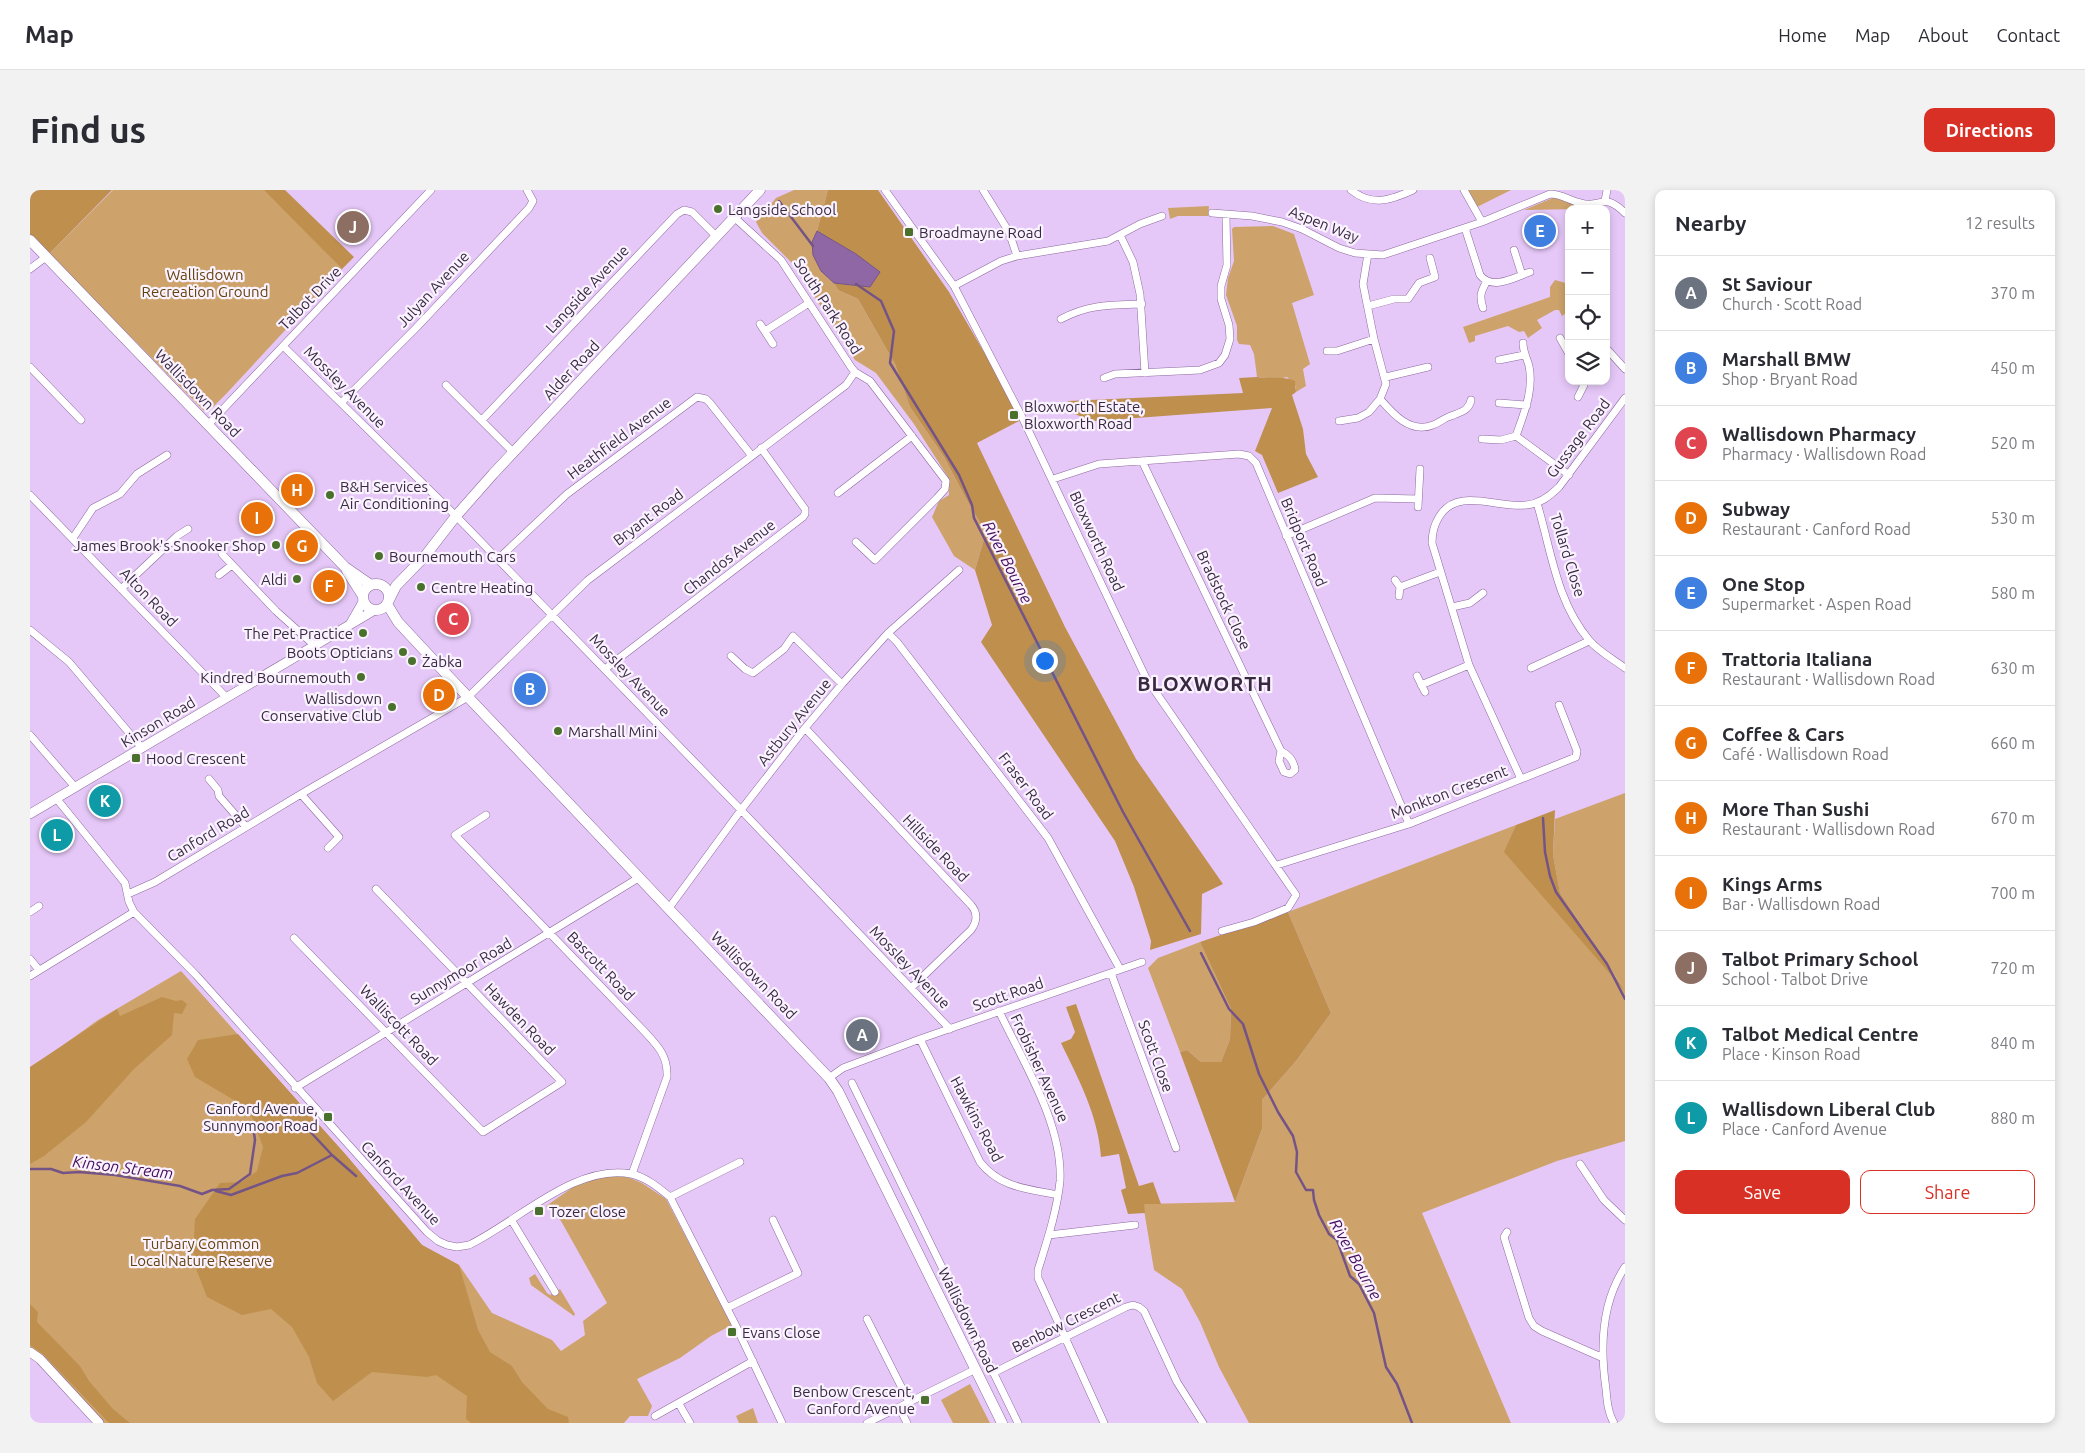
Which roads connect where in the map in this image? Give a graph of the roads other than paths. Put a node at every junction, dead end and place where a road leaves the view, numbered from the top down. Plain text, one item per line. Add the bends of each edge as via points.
1 (431, 190) edge
2 (527, 190) edge
3 (760, 190) edge
4 (885, 190) edge
5 (983, 190) edge
6 (1351, 190) edge
7 (1413, 190) edge
8 (1464, 190) edge
9 (1607, 190) edge
10 (1604, 201) junction
11 (1586, 205) edge
12 (1592, 205) edge
13 (1623, 211) edge
14 (1212, 213) dead end
15 (1162, 216) dead end
16 (1226, 216) junction
17 (735, 218) junction
18 (1482, 222) junction
19 (1465, 228) junction
20 (1120, 235) junction
21 (717, 238) junction
22 (30, 240) edge
23 (1514, 250) dead end
24 (1368, 254) junction
25 (1016, 256) junction
26 (46, 257) junction
27 (1430, 258) dead end
28 (30, 269) edge
29 (1530, 272) dead end
30 (1522, 275) junction
31 (1487, 282) junction
32 (954, 286) junction
33 (809, 303) junction
34 (1142, 304) junction
35 (1368, 306) junction
36 (1483, 308) dead end
37 (1061, 319) dead end
38 (760, 324) dead end
39 (765, 331) junction
40 (1560, 338) dead end
41 (1374, 339) junction
42 (1523, 343) dead end
43 (773, 344) dead end
44 (283, 346) junction
45 (1565, 347) edge
46 (1327, 351) dead end
47 (1610, 352) edge
48 (1524, 355) junction
49 (1499, 360) dead end
50 (30, 367) edge
51 (1428, 367) dead end
52 (1625, 369) edge
53 (856, 372) junction
54 (1145, 372) junction
55 (1386, 377) junction
56 (1104, 378) dead end
57 (446, 385) dead end
58 (1584, 385) edge
59 (1578, 397) dead end
60 (1625, 398) edge
61 (1380, 399) junction
62 (1471, 400) dead end
63 (341, 402) junction
64 (1499, 403) dead end
65 (1527, 405) junction
66 (81, 420) dead end
67 (482, 420) junction
68 (1339, 421) dead end
69 (208, 425) junction
70 (912, 436) junction
71 (1516, 436) junction
72 (1482, 439) dead end
73 (761, 448) junction
74 (514, 453) junction
75 (167, 456) dead end
76 (752, 456) junction
77 (1142, 460) junction
78 (1420, 469) dead end
79 (1569, 475) junction
80 (1053, 479) junction
81 (838, 493) dead end
82 (30, 495) edge
83 (1418, 499) junction
84 (1537, 503) junction
85 (1418, 507) dead end
86 (456, 516) junction
87 (188, 529) dead end
88 (1286, 536) junction
89 (73, 538) junction
90 (856, 542) dead end
91 (222, 554) dead end
92 (498, 559) junction
93 (232, 564) junction
94 (344, 567) junction
95 (958, 570) dead end
96 (1440, 572) junction
97 (408, 574) junction
98 (219, 575) dead end
99 (1395, 580) dead end
100 (373, 584) junction
101 (1400, 587) junction
102 (121, 588) junction
103 (1483, 594) dead end
104 (1400, 596) dead end
105 (363, 599) junction
106 (382, 607) junction
107 (1452, 607) junction
108 (551, 614) junction
109 (351, 623) junction
110 (30, 630) edge
111 (888, 633) junction
112 (1589, 641) junction
113 (314, 645) junction
114 (731, 656) dead end
115 (1469, 665) junction
116 (1532, 668) dead end
117 (1625, 668) edge
118 (605, 669) junction
119 (1417, 676) dead end
120 (842, 684) junction
121 (468, 696) junction
122 (226, 697) junction
123 (1558, 705) dead end
124 (805, 728) junction
125 (30, 735) edge
126 (142, 748) junction
127 (1281, 751) dead end
128 (209, 778) dead end
129 (1521, 779) junction
130 (75, 787) junction
131 (301, 794) junction
132 (56, 798) junction
133 (741, 810) junction
134 (30, 814) edge
135 (486, 815) dead end
136 (1409, 824) junction
137 (246, 827) junction
138 (328, 848) dead end
139 (1277, 865) junction
140 (640, 877) junction
141 (376, 888) dead end
142 (128, 894) junction
143 (39, 906) dead end
144 (669, 908) junction
145 (30, 912) edge
146 (134, 912) junction
147 (1222, 931) dead end
148 (550, 932) junction
149 (294, 938) dead end
150 (30, 960) edge
151 (1142, 962) dead end
152 (1120, 969) junction
153 (39, 970) junction
154 (1111, 973) junction
155 (30, 976) edge
156 (468, 984) junction
157 (911, 988) junction
158 (999, 1011) junction
159 (950, 1029) junction
160 (387, 1032) junction
161 (920, 1039) junction
162 (829, 1078) junction
163 (852, 1083) dead end
164 (296, 1088) junction
165 (483, 1132) joint
166 (1176, 1148) dead end
167 (740, 1162) dead end
168 (1580, 1164) dead end
169 (632, 1174) junction
170 (1058, 1195) junction
171 (670, 1198) junction
172 (773, 1220) dead end
173 (1625, 1220) edge
174 (512, 1221) junction
175 (1135, 1225) dead end
176 (1507, 1232) dead end
177 (1048, 1235) junction
178 (1625, 1266) edge
179 (555, 1292) dead end
180 (727, 1308) junction
181 (868, 1319) dead end
182 (1065, 1337) junction
183 (30, 1352) edge
184 (1601, 1357) junction
185 (753, 1362) junction
186 (976, 1368) junction
187 (993, 1372) junction
188 (909, 1402) junction
189 (679, 1404) junction
190 (1010, 1406) junction
191 (899, 1407) junction
192 (997, 1412) junction
193 (655, 1416) dead end
194 (99, 1423) edge
195 (690, 1423) edge
196 (782, 1423) edge
197 (867, 1423) edge
198 (907, 1423) edge
199 (1002, 1423) edge
200 (1018, 1423) edge
201 (1104, 1423) edge
202 (1203, 1423) edge
203 (1614, 1423) edge

1 - 44 street, Talbot Drive
2 - 63 street, Julyan Avenue via 533,201 529,208
3 - 17 main road, Alder Road
4 - 32 street, Bloxworth Road
5 - 25 street via 1009,232
6 - 7 street via 1376,202
8 - 18 street
9 - 10 street
10 - 12 street
10 - 13 street
11 - 18 street, Aspen Way via 1550,194
14 - 16 street, Aspen Way
15 - 20 street
16 - 24 street, Aspen Way via 1252,216 1282,222 1339,248
16 - 54 street via 1227,265 1221,286 1229,324 1226,355 1219,363 1200,370
17 - 21 main road, Alder Road
17 - 33 street, South Park Road via 781,260
18 - 19 street, Aspen Way
19 - 24 street, Aspen Way via 1383,255
19 - 31 street via 1480,275
20 - 25 street via 1108,241
20 - 34 street via 1133,262
21 - 67 street, Langside Avenue via 692,212 684,210 677,214
21 - 74 main road, Alder Road
22 - 26 main road, Wallisdown Road
23 - 30 street
24 - 35 street via 1363,284
25 - 32 street
26 - 28 street
26 - 69 main road, Wallisdown Road
27 - 35 street via 1435,277 1418,283 1408,299
29 - 30 street
30 - 31 street via 1495,283
31 - 36 street via 1481,291
32 - 80 street, Bloxworth Road
33 - 39 street
33 - 53 street, South Park Road
34 - 37 street via 1100,305
34 - 54 street
35 - 41 street
38 - 39 street
39 - 43 street
40 - 45 street
41 - 46 street
41 - 55 street
42 - 48 street
44 - 63 street, Mossley Avenue
44 - 69 street, Talbot Drive
47 - 52 street
48 - 49 street
48 - 65 street via 1530,382
50 - 66 street
51 - 55 street
53 - 70 street, South Park Road via 870,381
53 - 73 street, Bryant Road via 846,385
54 - 56 street
55 - 61 street
57 - 67 street
58 - 59 street
60 - 79 street, Gussage Road
61 - 62 street via 1400,420 1417,426 1432,426 1463,412
61 - 68 street via 1359,418
63 - 86 street, Mossley Avenue
64 - 65 street
65 - 71 street
67 - 74 street
69 - 94 main road, Wallisdown Road
70 - 81 street
70 - 90 street, South Park Road via 946,481 945,489 875,560
71 - 72 street via 1501,440
71 - 79 street
73 - 76 street, Bryant Road
73 - 118 street, Chandos Avenue via 805,509 803,518
74 - 86 main road, Alder Road
75 - 89 street via 137,474 120,494 93,508
76 - 92 street, Heathfield Avenue via 706,398 697,397 567,494
76 - 108 street, Bryant Road via 598,572
77 - 80 street, Bridport Road via 1099,464
77 - 88 street, Bridport Road via 1249,456 1256,464
77 - 127 street, Bradstock Close
78 - 83 street
79 - 84 street, Gussage Road via 1556,491
80 - 139 street, Bloxworth Road via 1146,678
82 - 89 street, Alton Road
83 - 85 street
83 - 88 street via 1375,498
84 - 96 street, Gussage Road via 1523,506 1470,501 1448,506 1437,520 1432,538
84 - 112 street, Tollard Close via 1563,596
86 - 92 street, Mossley Avenue
86 - 97 main road, Alder Road
87 - 102 street
88 - 136 street, Bridport Road
89 - 102 street, Alton Road
91 - 93 street
92 - 108 street, Mossley Avenue
93 - 98 street
93 - 113 street via 276,611
94 - 100 main road, Wallisdown Road
94 - 105 main road, Wallisdown Road
95 - 111 street, Astbury Avenue
96 - 101 street
96 - 107 street, Gussage Road
97 - 100 main road, Alder Road
97 - 106 main road, Alder Road
99 - 101 street
100 - 105 main road via 365,589
100 - 106 main road via 388,591
101 - 104 street
102 - 122 street, Alton Road
103 - 107 street via 1470,603
105 - 106 main road via 369,609
105 - 109 street, Kinson Road
106 - 109 street, Kinson Road
106 - 121 main road, Wallisdown Road
107 - 115 street, Gussage Road
108 - 118 street, Mossley Avenue
108 - 121 street, Bryant Road
109 - 113 street, Kinson Road
110 - 126 street via 69,662
111 - 120 street, Astbury Avenue
111 - 152 street, Fraser Road via 1048,838
112 - 116 street
112 - 117 street, Tollard Close
113 - 122 street, Kinson Road
114 - 120 street via 754,673 784,649 793,636
115 - 119 street via 1423,688
115 - 129 street, Gussage Road
118 - 133 street, Mossley Avenue
120 - 124 street, Astbury Avenue
121 - 131 street, Canford Road
121 - 140 main road, Wallisdown Road
122 - 126 street, Kinson Road
123 - 129 street, Monkton Crescent via 1577,751 1576,758
124 - 133 street, Astbury Avenue
124 - 157 street, Hillside Road via 975,912 976,921 971,930
125 - 130 street
126 - 130 street, Kinson Road
128 - 137 street via 219,796
129 - 136 street, Monkton Crescent
130 - 132 street, Kinson Road
131 - 137 street, Canford Road
131 - 138 street via 339,837
132 - 134 street, Kinson Road
132 - 142 street, Canford Avenue via 120,875
133 - 144 street, Astbury Avenue
133 - 157 street, Mossley Avenue
135 - 148 street, Bascott Road via 455,835
136 - 139 street, Monkton Crescent
137 - 142 street, Canford Road via 148,886
139 - 147 street, Bloxworth Road via 1296,895 1288,908
140 - 144 main road, Wallisdown Road
140 - 148 street, Sunnymoor Road
141 - 156 street, Hawden Road
142 - 146 street, Canford Avenue
143 - 145 street
144 - 162 main road, Wallisdown Road
146 - 153 street
146 - 164 street, Canford Avenue via 196,975
148 - 156 street, Sunnymoor Road
148 - 169 street, Bascott Road via 655,1042 665,1057 667,1077
149 - 160 street, Walliscott Road
150 - 153 street
151 - 152 street, Scott Road
152 - 154 street, Scott Road
153 - 155 street
154 - 158 street, Scott Road
154 - 166 street, Scott Close
156 - 160 street, Sunnymoor Road
156 - 165 street, Hawden Road via 562,1082
157 - 159 street, Mossley Avenue
158 - 159 street, Scott Road
158 - 170 street, Frobisher Avenue via 1050,1117 1060,1158
159 - 161 street, Scott Road
160 - 164 street, Sunnymoor Road
160 - 165 street, Walliscott Road
161 - 162 street, Scott Road via 844,1068
161 - 170 street, Hawkins Road via 986,1170 1008,1184
162 - 186 main road, Wallisdown Road
163 - 187 street, Wallisdown Road
164 - 174 street, Canford Avenue via 426,1232 438,1241 452,1247 466,1247
167 - 171 street
168 - 173 street via 1604,1200
169 - 171 street, Canford Avenue via 650,1182
169 - 174 street, Canford Avenue via 603,1172 589,1176
170 - 177 street, Frobisher Avenue
171 - 180 street, Canford Avenue
172 - 180 street via 798,1273
174 - 179 street
175 - 177 street
176 - 184 street via 1504,1237 1534,1326
177 - 182 street, Frobisher Avenue via 1038,1278
178 - 184 street via 1608,1308
180 - 185 street, Canford Avenue
181 - 188 street
182 - 187 street, Benbow Crescent
182 - 201 street, Frobisher Avenue
182 - 202 street, Benbow Crescent via 1126,1307 1139,1307 1148,1318 1177,1382
183 - 194 street
184 - 203 street via 1607,1402
185 - 189 street
185 - 196 street, Canford Avenue
186 - 188 street
186 - 192 main road, Wallisdown Road
187 - 190 street, Wallisdown Road
188 - 191 street
189 - 193 street
189 - 195 street
190 - 192 street
190 - 200 street, Wallisdown Road
191 - 197 street
191 - 198 street
192 - 199 main road, Wallisdown Road

